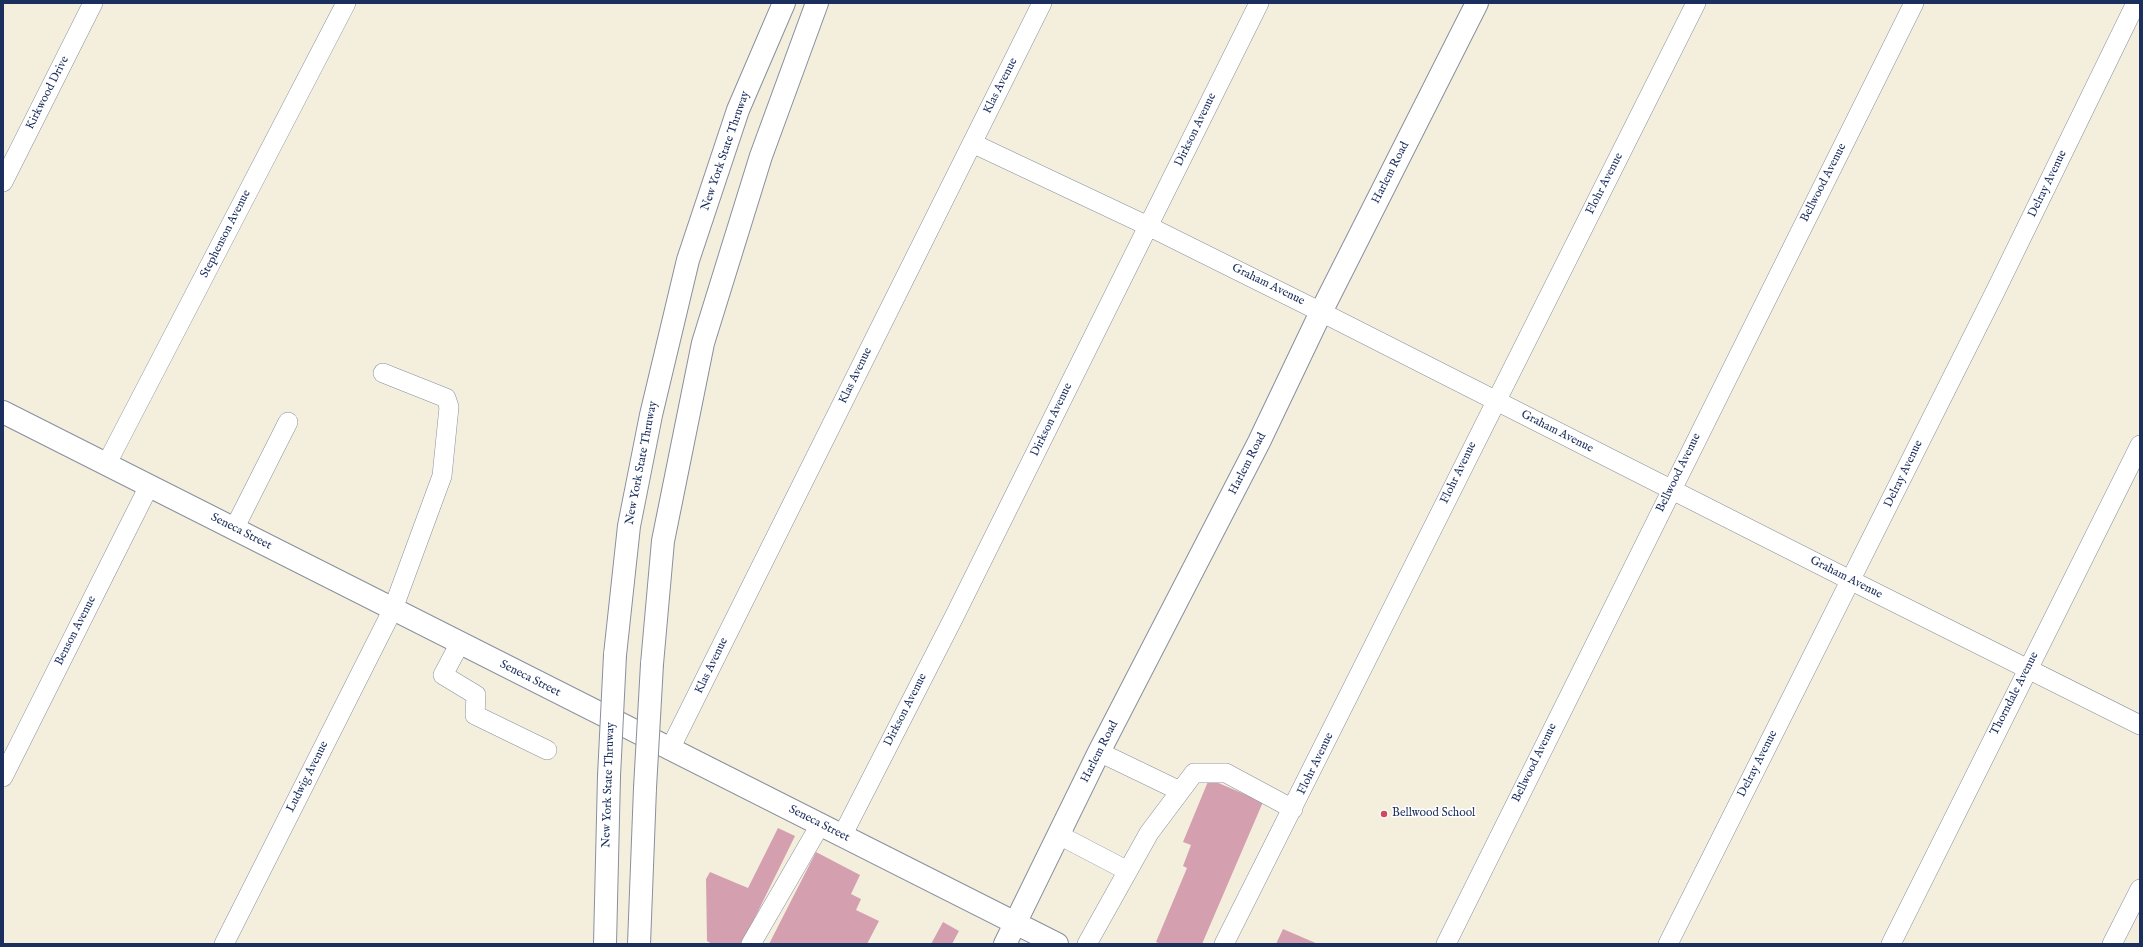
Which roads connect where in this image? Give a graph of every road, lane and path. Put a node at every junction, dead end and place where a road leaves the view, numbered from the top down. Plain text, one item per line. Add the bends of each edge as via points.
1 (93, 3) edge
2 (346, 3) edge
3 (784, 3) edge
4 (817, 3) edge
5 (1042, 3) edge
6 (1259, 3) edge
7 (1477, 3) edge
8 (1696, 3) edge
9 (1914, 3) edge
10 (2136, 3) edge
11 (972, 143) junction
12 (3, 182) edge
13 (1148, 226) junction
14 (1321, 312) junction
15 (383, 373) dead end
16 (1495, 401) junction
17 (3, 412) edge
18 (288, 422) dead end
19 (2140, 445) edge
20 (106, 465) junction
21 (149, 486) junction
22 (1671, 489) junction
23 (234, 529) junction
24 (1850, 580) junction
25 (393, 609) junction
26 (460, 643) junction
27 (2027, 670) junction
28 (2140, 725) edge
29 (670, 749) junction
30 (547, 750) dead end
31 (1099, 752) junction
32 (3, 777) edge
33 (1180, 791) junction
34 (1293, 809) junction
35 (820, 825) junction
36 (1059, 835) junction
37 (842, 836) junction
38 (1128, 871) junction
39 (2140, 889) edge
40 (1015, 924) junction
41 (224, 944) edge
42 (605, 944) edge
43 (639, 944) edge
44 (751, 944) edge
45 (1005, 944) edge
46 (1057, 944) edge
47 (1087, 944) edge
48 (1224, 944) edge
49 (1446, 944) edge
50 (1668, 944) edge
51 (1890, 944) edge
52 (2112, 944) edge

1 - 12 street, Kirkwood Drive
2 - 20 street, Stephenson Avenue
3 - 42 main road, New York State Thruway, bridge via 738,110 688,260 651,416 629,526 615,655 608,776
4 - 43 main road, bridge via 761,156 703,343 663,541 652,664
5 - 11 street, Klas Avenue
6 - 13 street, Dirkson Avenue
7 - 14 main road, Harlem Road
8 - 16 street, Flohr Avenue
9 - 22 street, Bellwood Avenue
10 - 24 street, Delray Avenue
11 - 13 street, Graham Avenue
11 - 29 street, Klas Avenue
13 - 14 street, Graham Avenue
13 - 37 street, Dirkson Avenue
14 - 16 street, Graham Avenue
14 - 31 main road, Harlem Road via 1259,442
15 - 25 street, Ludwig Avenue via 446,398 449,408 442,476
16 - 22 street, Graham Avenue
16 - 34 street, Flohr Avenue
17 - 20 main road, Seneca Street
18 - 23 street
19 - 27 street, Thorndale Avenue
20 - 21 main road, Seneca Street
21 - 23 main road, Seneca Street
21 - 32 street, Benson Avenue
22 - 24 street, Graham Avenue
22 - 49 street, Bellwood Avenue
23 - 25 main road, Seneca Street
24 - 27 street, Graham Avenue
24 - 50 street, Delray Avenue
25 - 26 main road, Seneca Street
25 - 41 street, Ludwig Avenue
26 - 29 main road, Seneca Street
26 - 30 street via 443,675 476,695 475,715
27 - 28 street, Graham Avenue
27 - 51 street, Thorndale Avenue
29 - 35 main road, Seneca Street
31 - 33 street
31 - 36 main road, Harlem Road
33 - 34 street via 1194,773 1226,773
33 - 38 street via 1149,833
34 - 48 street, Flohr Avenue
35 - 37 main road, Seneca Street
35 - 44 street
36 - 38 street
36 - 40 main road, Harlem Road
37 - 40 main road, Seneca Street
38 - 47 street
39 - 52 street
40 - 45 main road, Harlem Road
40 - 46 main road, Seneca Street

